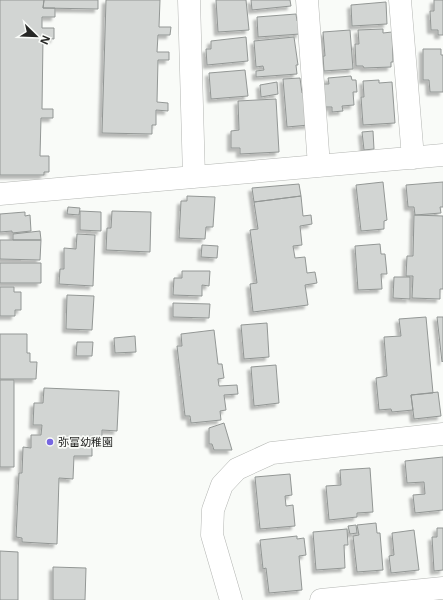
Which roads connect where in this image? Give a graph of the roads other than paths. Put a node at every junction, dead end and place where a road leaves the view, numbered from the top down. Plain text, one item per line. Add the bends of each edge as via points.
1 (189, 0) edge
2 (307, 0) edge
3 (400, 0) edge
4 (443, 154) edge
5 (413, 158) junction
6 (319, 166) junction
7 (194, 177) junction
8 (0, 194) edge
9 (443, 434) edge
10 (443, 588) edge
11 (231, 600) edge
12 (321, 600) edge

1 - 7 street
2 - 6 street
3 - 5 street
4 - 5 street
5 - 6 street
6 - 7 street
7 - 8 street
9 - 11 street via 272,453 237,469 222,485 213,510 212,535
10 - 12 street

